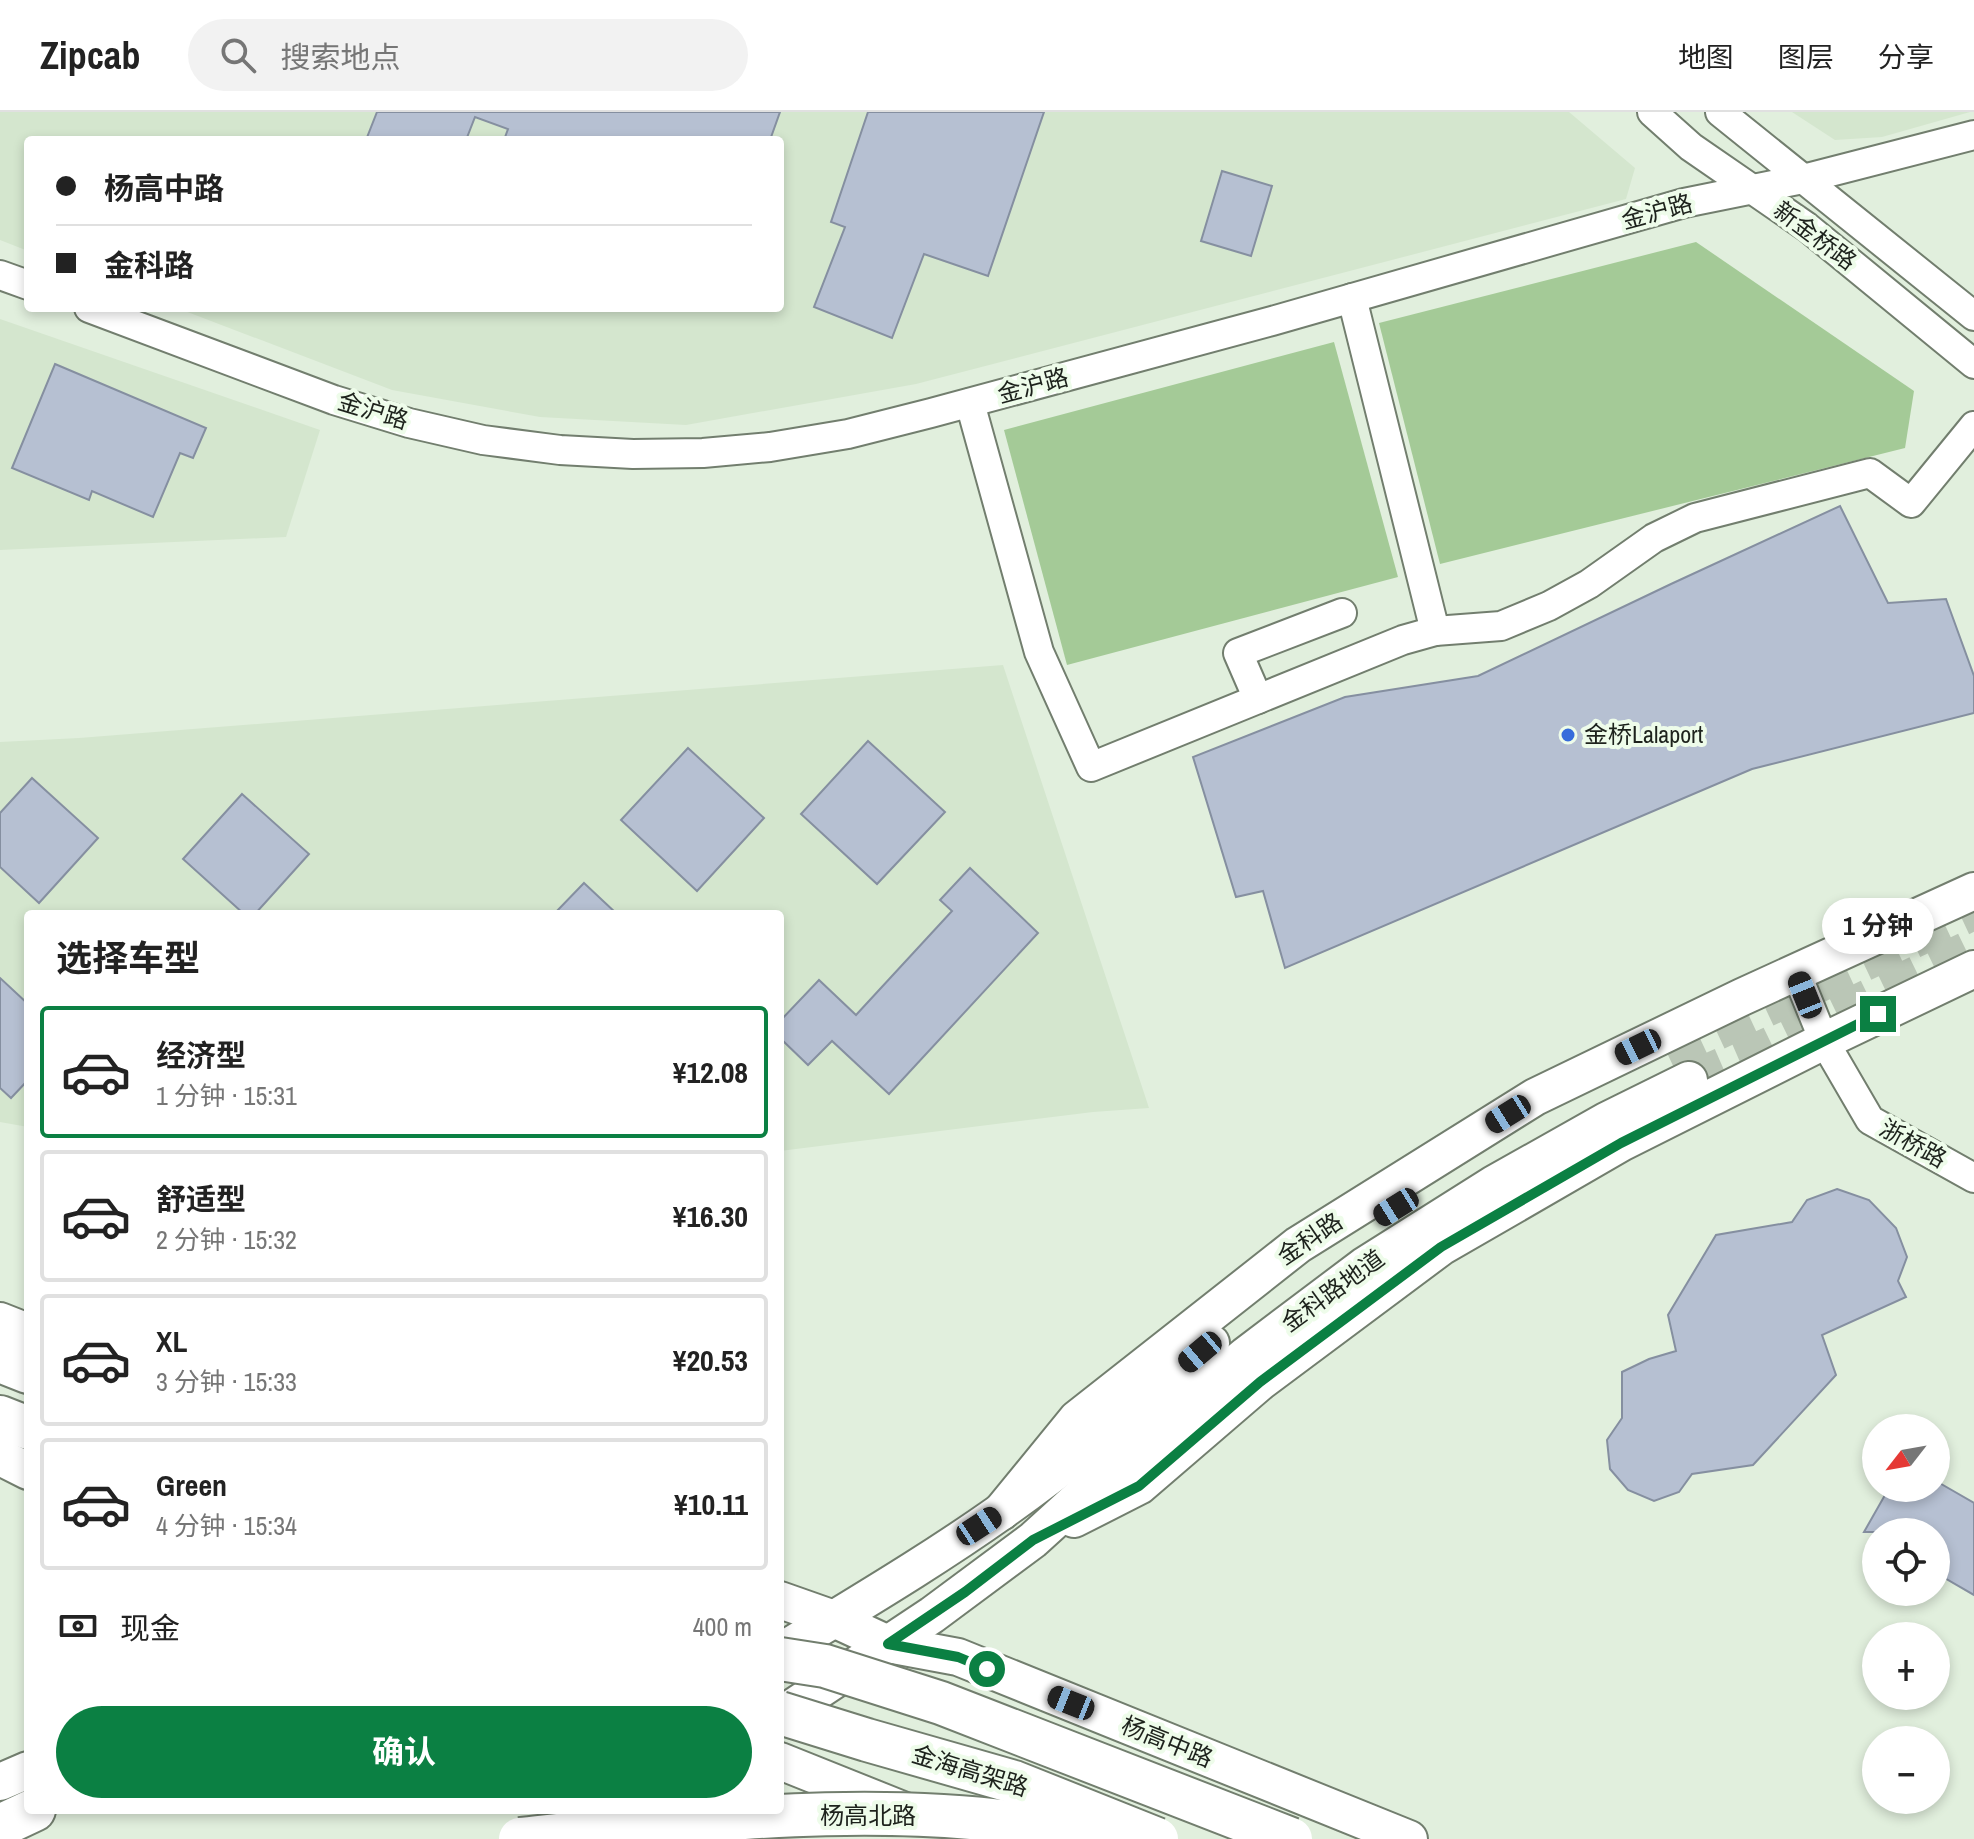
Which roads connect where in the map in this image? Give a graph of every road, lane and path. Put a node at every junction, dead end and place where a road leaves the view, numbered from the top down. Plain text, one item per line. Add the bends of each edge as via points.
1 (1652, 112) edge
2 (1720, 112) edge
3 (1974, 135) edge
4 (1803, 179) junction
5 (1754, 191) junction
6 (0, 275) edge
7 (24, 284) edge
8 (1352, 298) junction
9 (100, 312) edge
10 (1974, 316) edge
11 (1974, 364) edge
12 (970, 403) junction
13 (1974, 426) edge
14 (1342, 613) dead end
15 (1435, 631) junction
16 (1258, 699) junction
17 (1974, 891) edge
18 (1974, 969) edge
19 (1796, 972) junction
20 (1824, 1041) junction
21 (1678, 1068) tunnel mouth
22 (1974, 1178) edge
23 (0, 1321) edge
24 (24, 1330) edge
25 (0, 1361) edge
26 (24, 1370) edge
27 (0, 1417) edge
28 (24, 1426) edge
29 (1107, 1451) junction
30 (0, 1457) edge
31 (24, 1469) edge
32 (1001, 1512) junction
33 (1033, 1540) junction
34 (784, 1601) edge
35 (834, 1619) junction
36 (784, 1641) edge
37 (888, 1644) junction
38 (784, 1650) edge
39 (784, 1660) edge
40 (941, 1703) junction
41 (784, 1711) edge
42 (784, 1715) edge
43 (784, 1763) edge
44 (24, 1772) edge
45 (0, 1782) edge
46 (26, 1814) edge
47 (590, 1814) edge
48 (0, 1826) edge
49 (520, 1839) edge
50 (530, 1839) edge
51 (982, 1839) edge
52 (1106, 1839) edge
53 (1157, 1839) edge
54 (1291, 1839) edge
55 (1409, 1839) edge

1 - 5 street, 新金桥路
2 - 4 street, 新金桥路
3 - 4 street, 金沪路
4 - 5 street, 金沪路
4 - 10 street, 新金桥路
5 - 8 street, 金沪路 via 1684,203
5 - 11 street, 新金桥路 via 1807,227
6 - 7 street
8 - 12 street, 金沪路
8 - 15 street
9 - 12 street, 金沪路 via 379,414 483,440 560,450 703,453 770,447 848,434
12 - 16 street via 1039,652 1091,767
13 - 15 street via 1911,503 1870,473 1695,518 1654,538 1549,606 1501,626
14 - 16 street via 1238,653
15 - 16 street
17 - 19 main road, 金科路
18 - 20 main road
19 - 20 street, 浙桥路
19 - 32 main road, 金科路 via 1535,1097 1298,1245 1077,1419
20 - 22 street, 浙桥路 via 1870,1120
20 - 33 main road via 1621,1143 1441,1247 1260,1382 1139,1486
21 - 29 main road, 金科路地道 via 1519,1131 1355,1233 1234,1324
23 - 24 main road
25 - 26 highway
27 - 28 highway
29 - 32 main road, 金科路
29 - 33 main road
30 - 31 main road
32 - 35 main road, 金科路
33 - 37 main road
34 - 35 main road, 杨高中路
35 - 37 main road, 杨高中路
35 - 38 main road, 金科路
36 - 40 highway, bridge
37 - 41 main road
37 - 55 main road, 杨高中路 via 958,1657
39 - 40 highway, bridge via 825,1666
40 - 54 highway, bridge
42 - 53 highway, 金海高架路, bridge via 1014,1782
43 - 51 main road
44 - 45 main road
46 - 48 highway
47 - 50 main road
49 - 52 highway, 杨高北路, bridge via 670,1823 855,1814 968,1818 1062,1828

